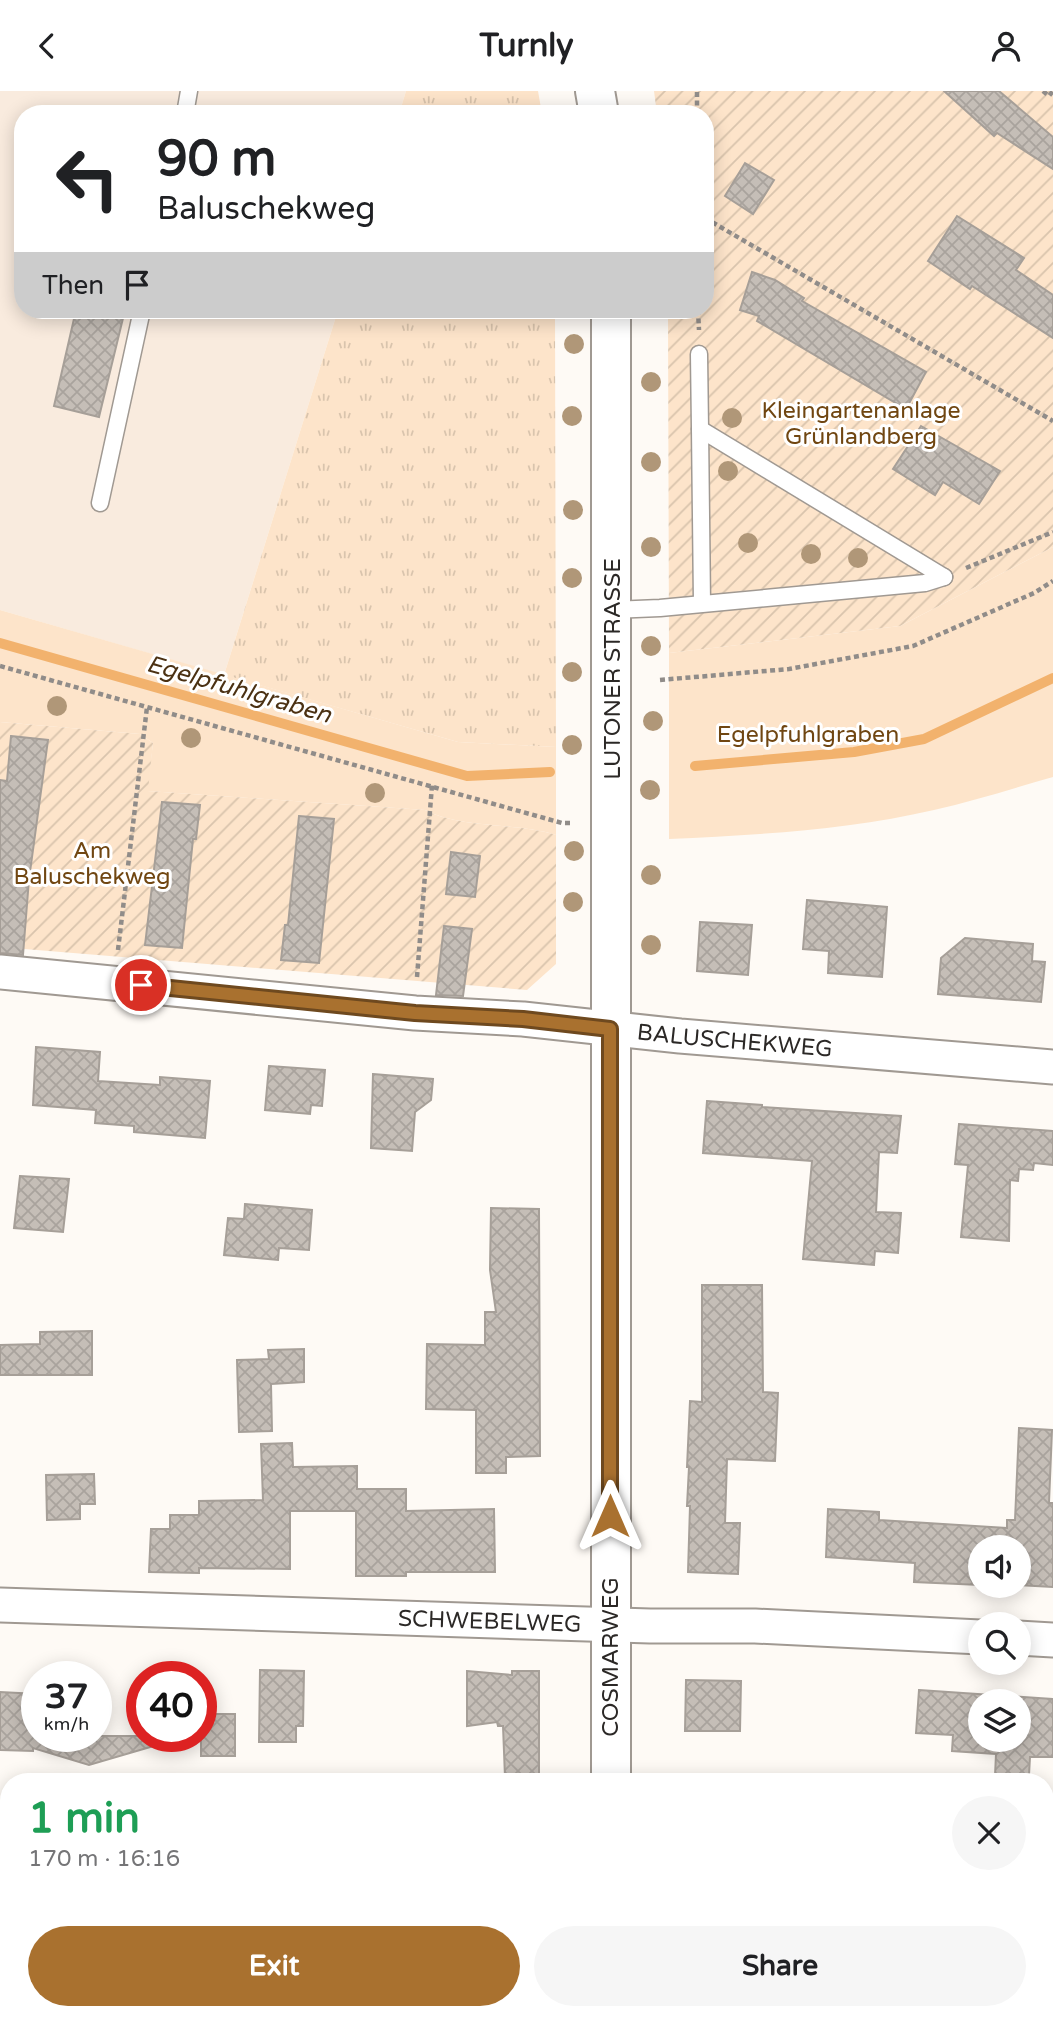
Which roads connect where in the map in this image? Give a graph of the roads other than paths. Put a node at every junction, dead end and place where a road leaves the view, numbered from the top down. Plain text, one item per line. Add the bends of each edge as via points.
1 (140, 319) edge
2 (611, 319) edge
3 (699, 354) dead end
4 (700, 429) junction
5 (100, 503) dead end
6 (702, 603) junction
7 (612, 610) junction
8 (0, 971) edge
9 (610, 1029) junction
10 (1053, 1067) edge
11 (0, 1605) edge
12 (610, 1624) junction
13 (968, 1636) edge
14 (1031, 1639) edge
15 (1053, 1640) edge
16 (611, 1773) edge

1 - 5 lane
2 - 7 street, LUTONER STRASSE
3 - 4 lane
4 - 6 lane
4 - 6 lane via 943,577 925,583
6 - 7 lane
7 - 9 street, LUTONER STRASSE
8 - 9 street, BALUSCHEKWEG
9 - 10 street, BALUSCHEKWEG
9 - 12 street, COSMARWEG
11 - 12 street, SCHWEBELWEG
12 - 13 street, SCHWEBELWEG
12 - 16 street, COSMARWEG
14 - 15 street

